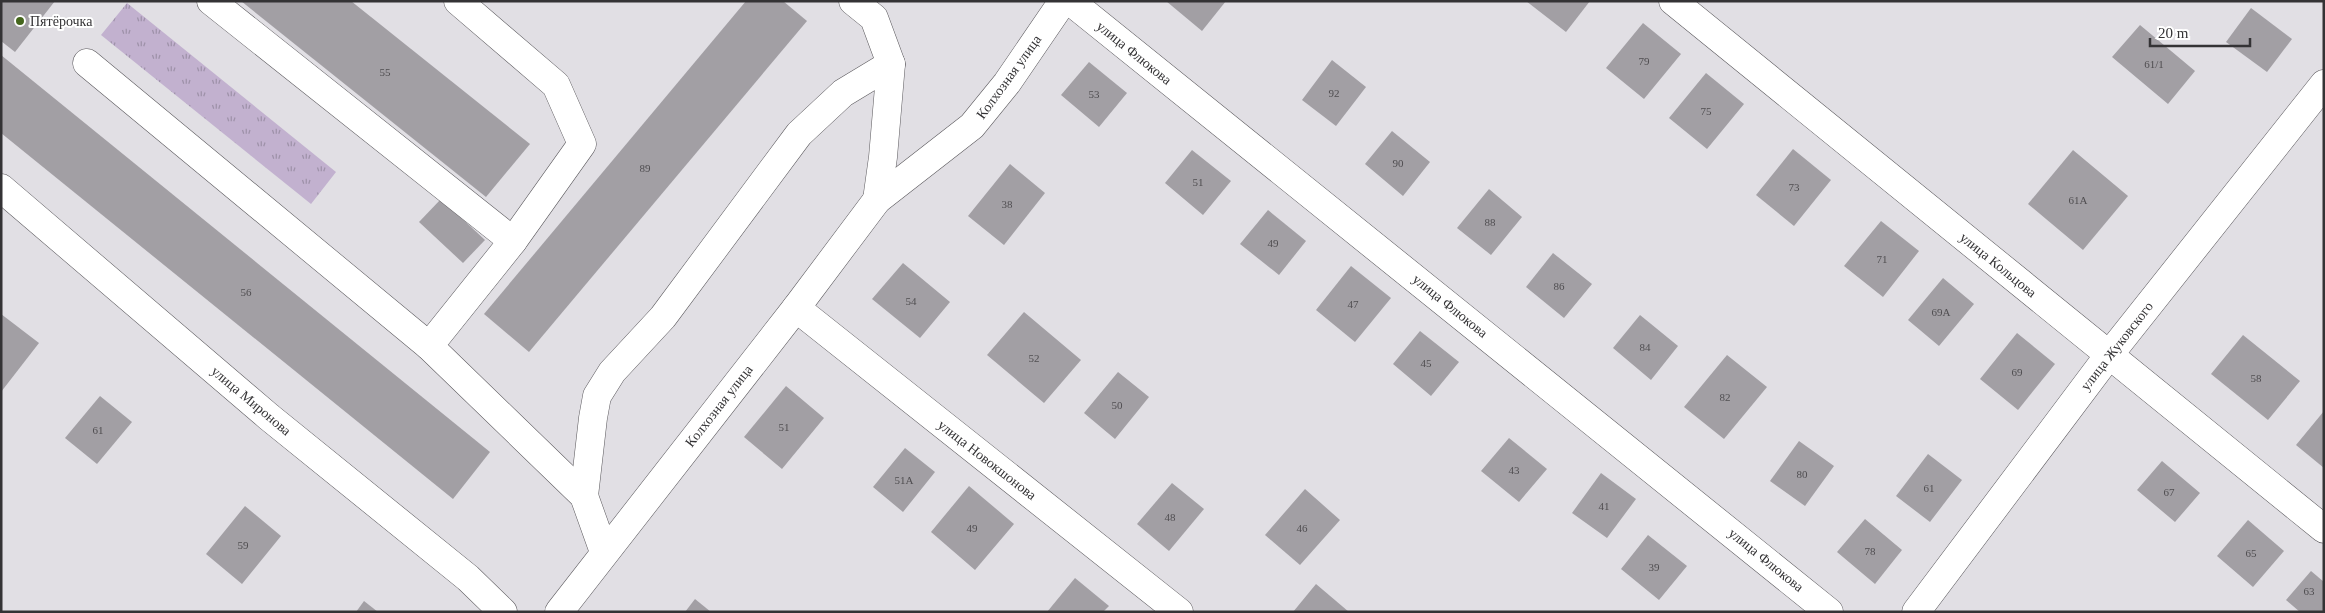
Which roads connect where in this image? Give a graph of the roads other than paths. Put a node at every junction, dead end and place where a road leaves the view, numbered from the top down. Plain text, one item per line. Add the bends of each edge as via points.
1 (211, 1) edge
2 (458, 1) edge
3 (853, 1) edge
4 (1063, 1) edge
5 (1070, 1) edge
6 (1673, 1) edge
7 (87, 63) dead end
8 (891, 64) junction
9 (2324, 84) edge
10 (1, 188) edge
11 (877, 200) junction
12 (513, 241) junction
13 (796, 308) junction
14 (429, 346) junction
15 (2109, 356) junction
16 (584, 496) junction
17 (2324, 530) edge
18 (604, 552) junction
19 (502, 612) edge
20 (559, 612) edge
21 (1179, 612) edge
22 (1830, 612) edge
23 (1916, 612) edge

1 - 12 street
2 - 12 street via 556,85 582,144
3 - 8 street, Колхозная улица via 874,18
4 - 11 street, Колхозная улица via 1007,83 972,126
5 - 22 street, улица Флюкова
6 - 15 street, улица Кольцова
7 - 14 street
8 - 11 street, Колхозная улица
8 - 16 street via 843,94 799,134 663,317 612,372 596,404
9 - 15 street, улица Жуковского
10 - 19 street, улица Миронова via 269,416 468,578
11 - 13 street, Колхозная улица
12 - 14 street
13 - 18 street, Колхозная улица
13 - 21 street, улица Новокшонова
14 - 16 street
15 - 17 street, улица Кольцова
15 - 23 street, улица Жуковского
16 - 18 street
18 - 20 street, Колхозная улица

